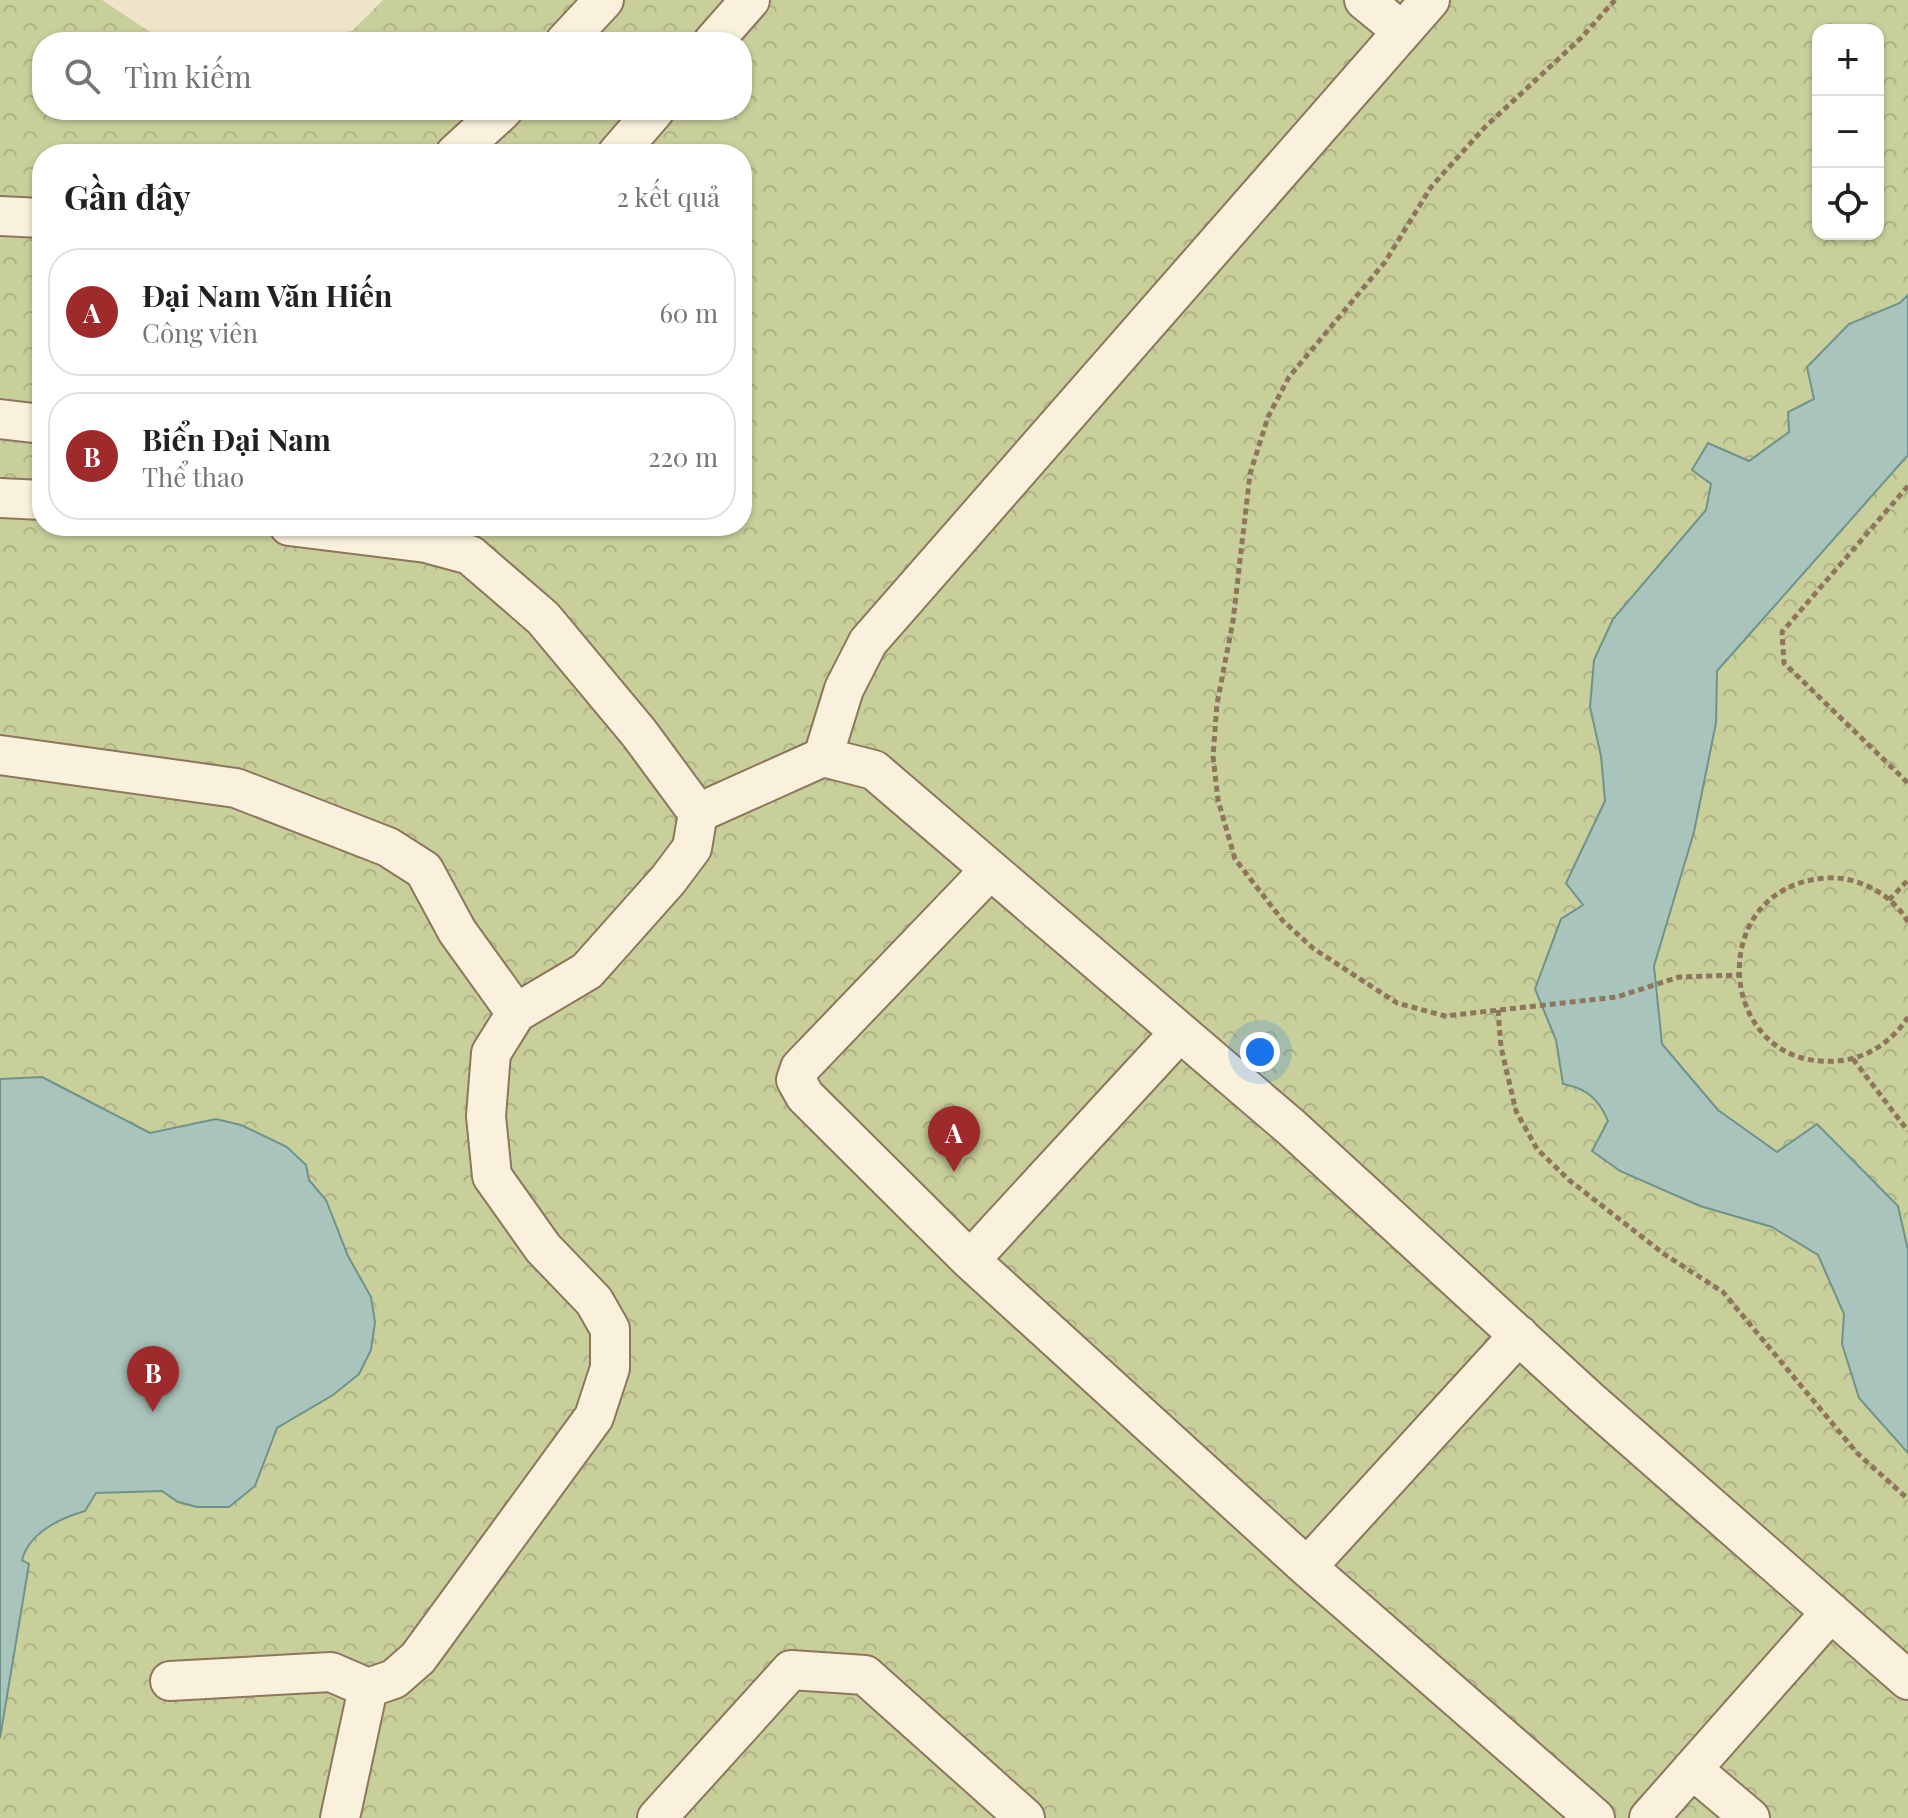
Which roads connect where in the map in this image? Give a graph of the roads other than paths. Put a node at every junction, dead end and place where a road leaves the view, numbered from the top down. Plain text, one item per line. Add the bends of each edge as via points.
1 (604, 0) edge
2 (750, 0) edge
3 (1364, 0) edge
4 (1430, 0) edge
5 (1402, 31) junction
6 (574, 32) edge
7 (722, 32) edge
8 (492, 120) edge
9 (646, 120) edge
10 (466, 144) edge
11 (626, 144) edge
12 (0, 216) edge
13 (32, 218) edge
14 (0, 419) edge
15 (32, 423) edge
16 (0, 498) edge
17 (32, 500) edge
18 (370, 536) edge
19 (0, 755) edge
20 (823, 757) junction
21 (698, 813) junction
22 (990, 870) junction
23 (516, 1013) junction
24 (1180, 1032) junction
25 (970, 1260) junction
26 (1519, 1335) junction
27 (1307, 1567) junction
28 (1831, 1612) junction
29 (1908, 1680) edge
30 (170, 1681) dead end
31 (368, 1688) junction
32 (1692, 1769) junction
33 (340, 1818) edge
34 (657, 1818) edge
35 (1025, 1818) edge
36 (1595, 1818) edge
37 (1649, 1818) edge
38 (1750, 1818) edge

1 - 6 lane
2 - 7 lane
3 - 5 lane
4 - 5 lane
5 - 20 lane via 868,642 844,689
8 - 10 lane
9 - 11 lane
12 - 13 lane
14 - 15 lane
16 - 17 lane
18 - 21 lane via 470,555 543,618
19 - 23 lane via 236,788 388,847 424,870 457,931
20 - 21 lane
20 - 22 lane via 874,770
21 - 23 lane via 692,848 587,971
22 - 24 lane
22 - 25 lane via 800,1068 796,1080 805,1096
23 - 31 lane via 491,1053 486,1116 492,1176 543,1248 594,1301 610,1329 610,1368 594,1417 418,1658 394,1679
24 - 25 lane
24 - 26 lane
25 - 27 lane
26 - 27 lane
26 - 28 lane
27 - 36 lane
28 - 29 lane
28 - 32 lane
30 - 31 lane via 331,1672
31 - 33 lane
32 - 37 lane
32 - 38 lane
34 - 35 lane via 791,1670 865,1675

